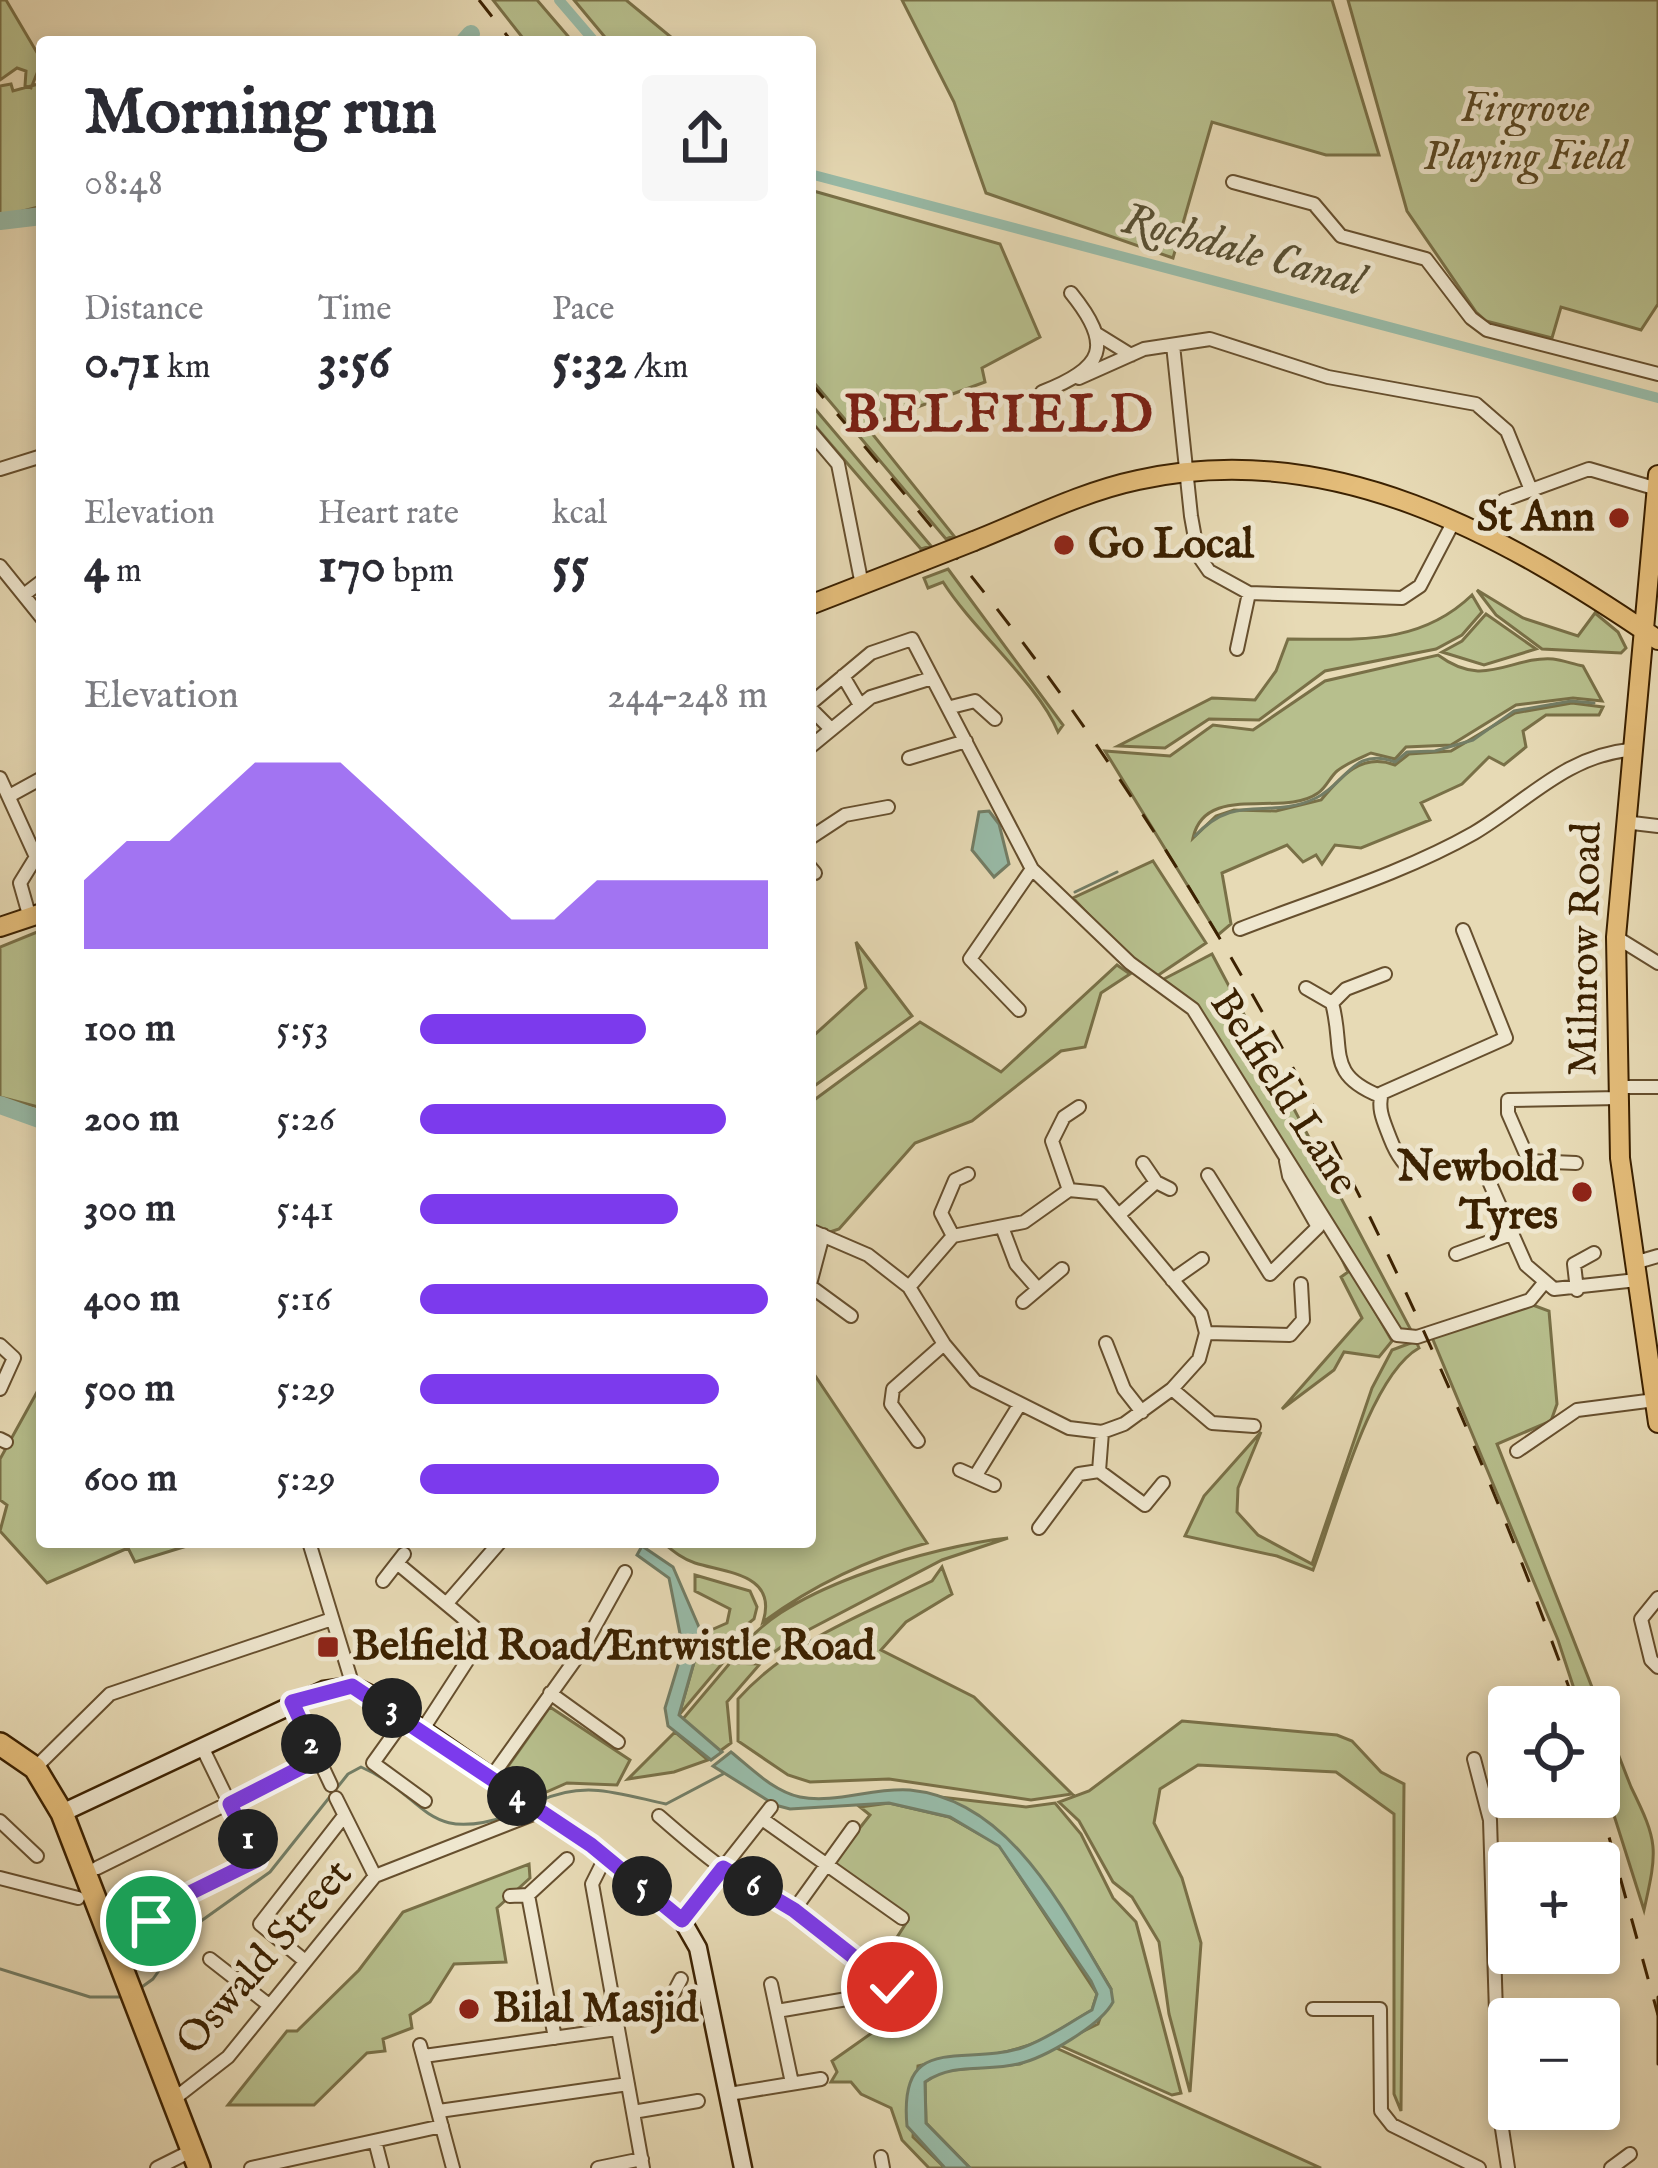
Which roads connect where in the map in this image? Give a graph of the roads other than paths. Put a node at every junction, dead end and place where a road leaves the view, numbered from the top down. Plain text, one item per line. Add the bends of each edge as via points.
1 (1233, 182) dead end
2 (1071, 292) dead end
3 (1097, 334) junction
4 (1173, 345) junction
5 (1131, 355) junction
6 (1658, 374) edge
7 (1079, 378) junction
8 (1042, 392) dead end
9 (816, 437) edge
10 (36, 458) edge
11 (0, 469) edge
12 (1185, 473) junction
13 (1656, 481) edge
14 (1531, 490) junction
15 (1491, 519) dead end
16 (1454, 521) junction
17 (0, 566) edge
18 (1648, 577) junction
19 (862, 585) junction
20 (36, 586) edge
21 (1249, 593) junction
22 (25, 594) junction
23 (1603, 600) junction
24 (816, 603) edge
25 (36, 610) edge
26 (1650, 635) edge
27 (1237, 649) dead end
28 (1658, 662) edge
29 (843, 676) junction
30 (932, 678) junction
31 (1636, 684) junction
32 (816, 701) edge
33 (860, 705) junction
34 (950, 707) junction
35 (816, 713) edge
36 (995, 719) dead end
37 (831, 730) junction
38 (966, 741) junction
39 (816, 742) edge
40 (1629, 750) junction
41 (909, 758) dead end
42 (0, 778) edge
43 (36, 781) edge
44 (11, 795) junction
45 (888, 807) dead end
46 (1623, 822) junction
47 (1658, 826) edge
48 (816, 834) edge
49 (36, 852) edge
50 (36, 863) edge
51 (1032, 869) junction
52 (36, 915) edge
53 (0, 927) edge
54 (1240, 929) dead end
55 (1463, 930) dead end
56 (1616, 937) junction
57 (1658, 963) edge
58 (1385, 974) dead end
59 (1306, 988) dead end
60 (1332, 1003) junction
61 (1019, 1010) dead end
62 (1658, 1088) edge
63 (1618, 1093) junction
64 (1380, 1096) junction
65 (1079, 1107) dead end
66 (1285, 1154) junction
67 (1143, 1163) dead end
68 (1576, 1163) dead end
69 (968, 1174) dead end
70 (1208, 1175) dead end
71 (1156, 1182) junction
72 (1170, 1189) dead end
73 (1069, 1190) junction
74 (1121, 1213) junction
75 (1002, 1227) junction
76 (817, 1233) edge
77 (1511, 1234) junction
78 (953, 1236) junction
79 (1594, 1253) dead end
80 (1456, 1254) dead end
81 (1658, 1256) edge
82 (1202, 1259) dead end
83 (1062, 1269) dead end
84 (1635, 1271) junction
85 (1172, 1280) junction
86 (1544, 1283) junction
87 (1300, 1284) dead end
88 (909, 1287) junction
89 (1038, 1289) junction
90 (816, 1290) edge
91 (1577, 1290) junction
92 (1023, 1302) dead end
93 (851, 1316) dead end
94 (1206, 1333) junction
95 (1106, 1343) dead end
96 (944, 1344) junction
97 (0, 1345) edge
98 (0, 1389) edge
99 (1172, 1389) junction
100 (1655, 1400) junction
101 (1020, 1404) junction
102 (1142, 1412) junction
103 (1658, 1423) edge
104 (1255, 1426) dead end
105 (1102, 1432) junction
106 (918, 1441) dead end
107 (1517, 1451) dead end
108 (960, 1470) dead end
109 (1099, 1471) junction
110 (976, 1475) junction
111 (1163, 1483) dead end
112 (994, 1485) dead end
113 (1040, 1528) dead end
114 (311, 1548) edge
115 (502, 1548) edge
116 (625, 1572) dead end
117 (383, 1581) dead end
118 (1658, 1598) edge
119 (447, 1603) junction
120 (332, 1619) junction
121 (1658, 1667) edge
122 (352, 1686) junction
123 (550, 1693) junction
124 (292, 1702) junction
125 (406, 1717) junction
126 (423, 1729) junction
127 (618, 1742) dead end
128 (0, 1744) edge
129 (202, 1747) junction
130 (318, 1759) junction
131 (1474, 1759) dead end
132 (35, 1768) junction
133 (490, 1779) junction
134 (425, 1801) dead end
135 (230, 1804) junction
136 (541, 1811) junction
137 (62, 1813) junction
138 (344, 1816) junction
139 (659, 1816) dead end
140 (853, 1828) dead end
141 (2, 1829) edge
142 (37, 1856) dead end
143 (606, 1856) junction
144 (567, 1859) dead end
145 (827, 1864) junction
146 (97, 1868) dead end
147 (723, 1868) junction
148 (375, 1876) junction
149 (0, 1878) edge
150 (528, 1895) junction
151 (510, 1896) dead end
152 (78, 1898) dead end
153 (794, 1910) junction
154 (144, 1918) dead end
155 (902, 1918) dead end
156 (682, 1920) junction
157 (210, 1959) dead end
158 (305, 1961) junction
159 (681, 1979) dead end
160 (771, 1984) dead end
161 (847, 1999) dead end
162 (903, 2000) dead end
163 (269, 2006) junction
164 (1312, 2009) dead end
165 (777, 2012) junction
166 (616, 2022) junction
167 (555, 2038) junction
168 (821, 2079) dead end
169 (792, 2083) junction
170 (628, 2084) junction
171 (729, 2094) junction
172 (174, 2099) junction
173 (698, 2101) dead end
174 (439, 2111) junction
175 (633, 2112) junction
176 (442, 2126) junction
177 (375, 2140) junction
178 (1630, 2154) dead end
179 (197, 2159) edge
180 (643, 2164) edge
181 (274, 2165) edge
182 (158, 2168) edge
183 (251, 2168) edge
184 (382, 2168) edge
185 (453, 2168) edge
186 (598, 2168) edge
187 (743, 2168) edge
188 (1479, 2168) edge
189 (1508, 2168) edge
190 (1611, 2168) edge

1 - 6 street via 1321,207 1341,236 1426,259 1487,330
2 - 3 street
3 - 5 street
3 - 7 street via 1092,364
4 - 5 street
4 - 12 street
4 - 14 street via 1210,339 1328,377 1476,404 1507,431
5 - 7 street
7 - 8 street
9 - 19 street via 838,464
10 - 11 street
12 - 16 main road via 1252,468 1328,477 1381,489
12 - 19 main road, bridge via 1124,483
12 - 21 street via 1198,555 1224,582
13 - 14 street via 1588,469
13 - 18 main road, Milnrow Road
14 - 15 street via 1504,500
16 - 21 street via 1420,586 1402,598
16 - 23 main road
17 - 22 street
18 - 23 main road via 1628,600
18 - 26 main road, Milnrow Road
19 - 24 main road
20 - 22 street
21 - 27 street
22 - 25 street
23 - 26 main road
26 - 31 main road, Milnrow Road
28 - 31 main road
29 - 30 street, Belfield Lane via 871,653 913,639
29 - 32 street
29 - 33 street
30 - 33 street
30 - 34 street, Belfield Lane
31 - 40 main road, Milnrow Road
33 - 37 street
34 - 36 street via 975,701
34 - 38 street, Belfield Lane
35 - 37 street
37 - 39 street
38 - 41 street
38 - 51 street, Belfield Lane
40 - 46 main road, Milnrow Road
40 - 54 street via 1551,778 1476,832 1409,863
42 - 44 street
43 - 44 street
44 - 49 street
45 - 48 street via 845,814
46 - 47 street
46 - 56 main road, Milnrow Road
50 - 52 street via 20,883
51 - 61 street via 970,959
51 - 66 street, Belfield Lane via 1130,963 1193,1010
52 - 53 main road
55 - 64 street via 1506,1038
56 - 57 street
56 - 63 main road, Milnrow Road
58 - 60 street
59 - 60 street
60 - 64 street via 1341,1025 1340,1067 1352,1084
62 - 63 street
63 - 68 street via 1508,1100 1529,1161
63 - 84 main road, Milnrow Road
64 - 77 street via 1402,1162 1425,1174 1469,1165 1484,1170
65 - 73 street via 1052,1141
66 - 70 street via 1318,1227 1270,1274
66 - 86 street, Belfield Lane via 1402,1337 1530,1300
67 - 71 street
69 - 78 street via 955,1180 941,1213
71 - 72 street
71 - 74 street
73 - 74 street via 1100,1193
73 - 75 street via 1024,1222
74 - 85 street
75 - 78 street
75 - 89 street via 1016,1264
76 - 88 street
77 - 80 street
77 - 86 street
78 - 88 street
79 - 91 street via 1574,1264
81 - 84 street
82 - 85 street
83 - 89 street
84 - 91 street
84 - 100 main road, Milnrow Road
85 - 94 street via 1201,1314
86 - 91 street
87 - 94 street via 1304,1320 1290,1335
88 - 96 street
89 - 92 street
90 - 93 street
94 - 99 street via 1199,1359
95 - 102 street
96 - 101 street via 975,1381
96 - 106 street via 893,1389 891,1404
97 - 98 street via 14,1358
99 - 102 street
99 - 104 street via 1212,1423
100 - 103 main road, Milnrow Road
100 - 107 street via 1577,1410
101 - 105 street via 1069,1428
101 - 110 street
102 - 105 street
105 - 109 street
108 - 110 street
109 - 111 street via 1145,1512
109 - 113 street via 1078,1474
110 - 112 street
114 - 120 street
115 - 119 street
116 - 123 street
117 - 119 street via 400,1559
118 - 121 street via 1641,1619
119 - 126 street via 480,1641
120 - 122 street
120 - 132 street via 110,1694
122 - 124 main road
122 - 125 main road
123 - 127 street
123 - 133 street
124 - 129 main road
124 - 130 street
125 - 126 main road
125 - 134 street via 373,1763
126 - 133 main road
128 - 132 highway
129 - 135 street
129 - 137 main road
130 - 135 street
130 - 138 street
131 - 189 street via 1490,1820 1498,2109
132 - 137 highway
133 - 136 main road
135 - 146 street
135 - 154 street via 257,1860
136 - 143 main road
136 - 148 street, Oswald Street
137 - 172 highway
138 - 148 street
138 - 158 street via 260,1924
139 - 147 street
140 - 145 street
141 - 142 street
143 - 156 main road
143 - 166 street via 592,1884
144 - 150 street
145 - 147 street via 767,1813
145 - 153 street
145 - 155 street
147 - 153 street
147 - 156 street
148 - 158 street, Oswald Street
149 - 152 street
150 - 151 street
150 - 167 street
153 - 162 street
156 - 171 main road via 698,1948
157 - 163 street
158 - 163 street, Oswald Street
159 - 166 street via 668,2004
160 - 165 street
161 - 165 street
163 - 172 street, Oswald Street via 222,2064
164 - 188 street via 1380,2009 1381,2111 1392,2125
165 - 169 street
166 - 167 street
166 - 170 street
167 - 174 street via 422,2050
168 - 169 street
169 - 171 street
170 - 174 street
170 - 175 street
171 - 187 main road
172 - 179 highway
173 - 175 street
174 - 176 street
175 - 180 street
176 - 177 street
176 - 185 street
177 - 181 street
177 - 184 street
178 - 190 street
179 - 182 street
180 - 186 street
181 - 183 street

